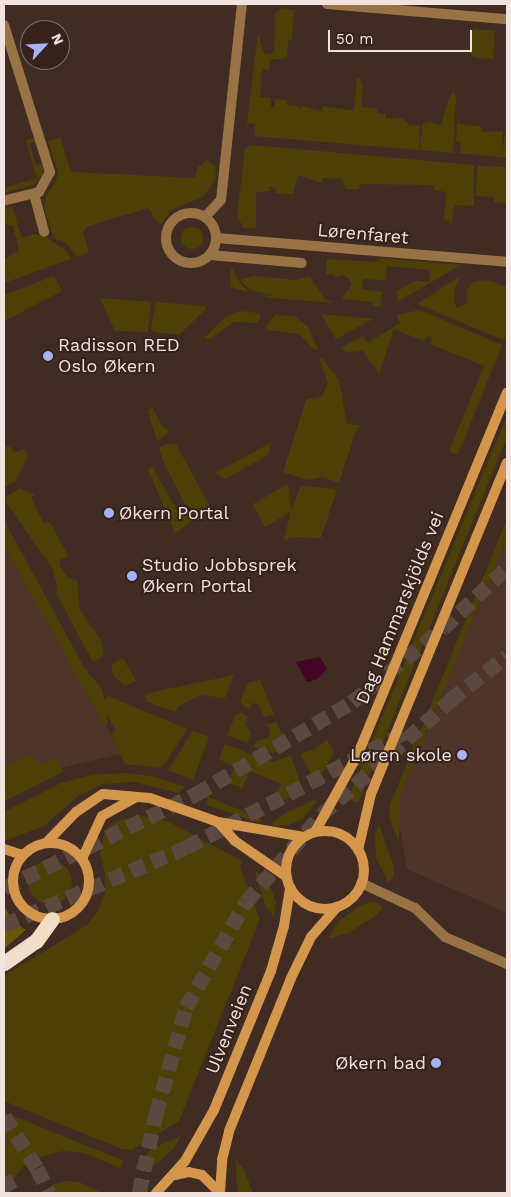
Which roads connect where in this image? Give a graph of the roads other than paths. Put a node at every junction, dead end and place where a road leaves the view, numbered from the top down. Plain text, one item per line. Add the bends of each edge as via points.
1 (242, 4) edge
2 (327, 4) edge
3 (507, 19) edge
4 (4, 25) edge
5 (34, 194) junction
6 (4, 201) edge
7 (206, 217) junction
8 (44, 232) dead end
9 (217, 238) junction
10 (210, 254) junction
11 (507, 262) edge
12 (302, 264) dead end
13 (507, 392) edge
14 (507, 462) edge
15 (134, 798) junction
16 (218, 822) junction
17 (315, 832) junction
18 (304, 837) junction
19 (46, 843) junction
20 (4, 850) edge
21 (358, 850) junction
22 (23, 854) junction
23 (82, 859) junction
24 (4, 882) edge
25 (288, 882) junction
26 (361, 884) junction
27 (14, 890) junction
28 (337, 907) junction
29 (52, 920) junction
30 (4, 963) edge
31 (507, 964) edge
32 (175, 1175) junction
33 (220, 1192) edge
34 (156, 1193) edge

1 - 7 street via 221,200
2 - 3 street
4 - 5 street via 50,172 39,192
5 - 6 street
5 - 8 street
7 - 9 street via 212,222
7 - 10 street via 190,212 175,218 166,233 166,241 168,250 181,261 198,263
9 - 10 street
9 - 11 street, Lørenfaret
10 - 12 street
13 - 17 main road, Dag Hammarskjölds vei via 358,754
14 - 21 main road via 371,794
15 - 16 main road via 164,802
15 - 19 main road via 103,794 89,800
15 - 23 main road via 102,816
16 - 18 main road
16 - 25 main road via 234,841
17 - 18 main road
17 - 21 main road via 344,836
18 - 25 main road via 289,854
19 - 22 main road
19 - 23 main road via 70,848
20 - 22 main road
21 - 26 main road via 363,861
22 - 27 main road via 14,871
23 - 29 main road via 90,881 85,898 74,912
24 - 27 main road
25 - 28 main road via 305,903
25 - 32 main road, Ulvenveien via 284,926 271,971 208,1122
26 - 28 main road via 351,898
26 - 31 street via 415,908 445,938
27 - 29 main road via 28,911
28 - 33 main road via 311,937 288,985 229,1131 222,1160
29 - 30 highway via 36,942
32 - 33 main road via 188,1172 202,1175
32 - 34 main road, Ulvenveien

